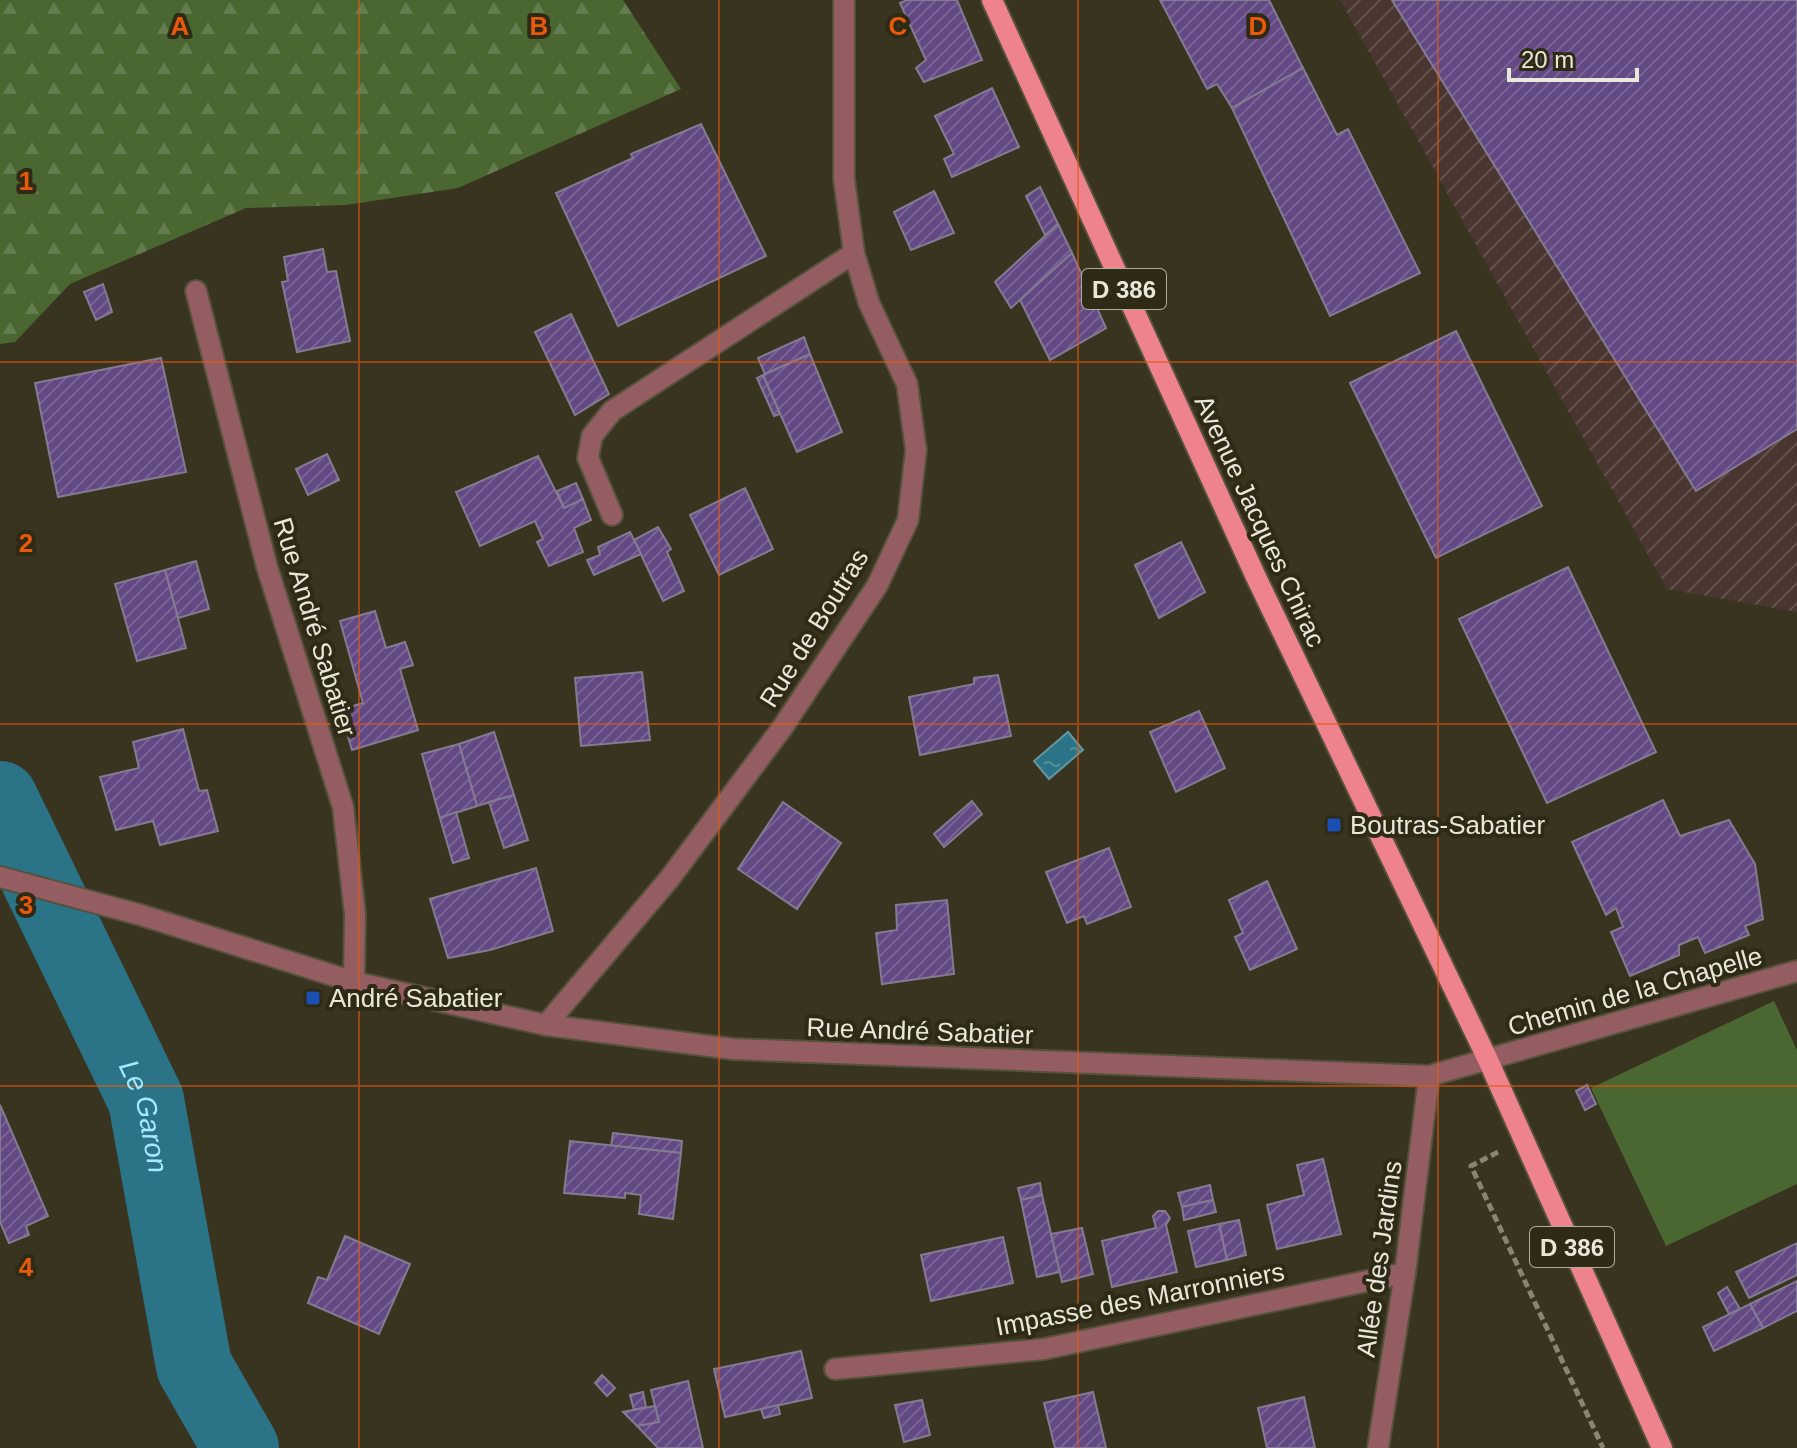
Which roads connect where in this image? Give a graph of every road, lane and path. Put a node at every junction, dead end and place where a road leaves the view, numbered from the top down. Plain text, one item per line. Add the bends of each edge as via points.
1 (844, 0) edge
2 (992, 0) edge
3 (854, 253) junction
4 (196, 291) dead end
5 (612, 515) dead end
6 (0, 877) edge
7 (1797, 971) edge
8 (354, 982) junction
9 (546, 1025) junction
10 (1488, 1060) junction
11 (1429, 1076) junction
12 (1524, 1139) junction
13 (1405, 1273) junction
14 (835, 1369) dead end
15 (1378, 1448) edge
16 (1603, 1448) edge
17 (1662, 1448) edge

1 - 3 street, Rue de Boutras via 844,179
2 - 10 main road, Avenue Jacques Chirac / D 386 via 1256,577
3 - 5 street via 612,411 592,436 588,458
3 - 9 street, Rue de Boutras via 869,303 907,384 916,450 908,520 877,586 782,728 670,878
4 - 8 street, Rue André Sabatier via 267,567 343,807 355,914
6 - 8 street, Rue André Sabatier
7 - 10 street, Chemin de la Chapelle
8 - 9 street, Rue André Sabatier
9 - 11 street, Rue André Sabatier via 733,1049
10 - 11 street, Rue André Sabatier
10 - 12 main road, D 386
11 - 13 street, Allée des Jardins
12 - 16 path via 1471,1166
12 - 17 main road, D 386
13 - 14 street, Impasse des Marronniers via 1044,1349
13 - 15 street, Allée des Jardins

